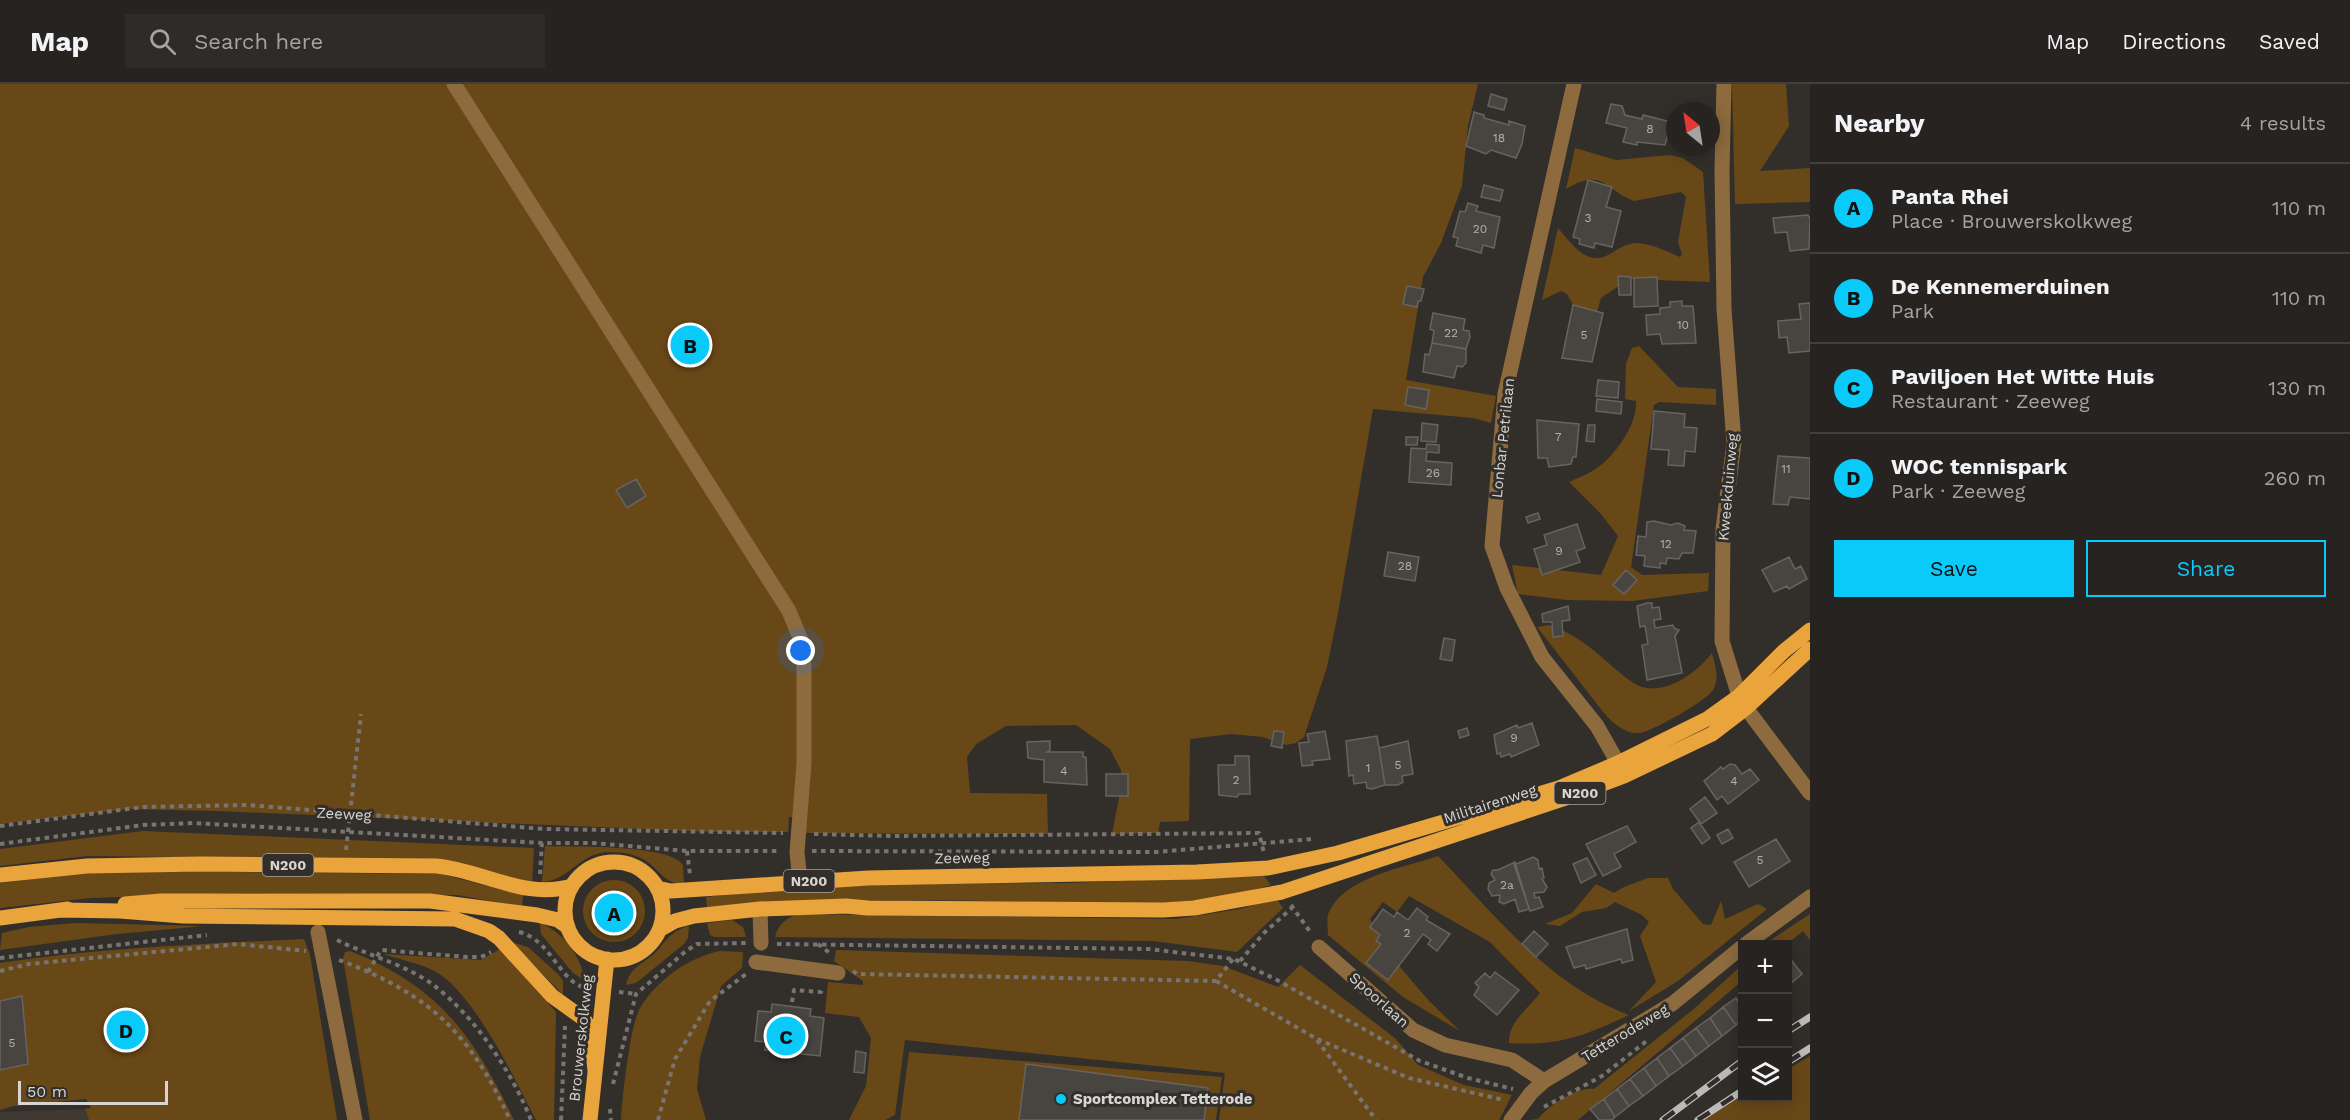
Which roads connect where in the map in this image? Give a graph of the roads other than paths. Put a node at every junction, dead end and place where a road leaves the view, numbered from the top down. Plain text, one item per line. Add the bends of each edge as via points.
1 (454, 84) edge
2 (1574, 84) edge
3 (1724, 84) edge
4 (1810, 630) edge
5 (1810, 649) edge
6 (1743, 702) junction
7 (1618, 763) junction
8 (1810, 793) edge
9 (1268, 868) joint
10 (0, 875) edge
11 (800, 881) junction
12 (572, 885) junction
13 (657, 888) junction
14 (1810, 897) edge
15 (760, 909) junction
16 (61, 910) junction
17 (0, 918) edge
18 (568, 927) junction
19 (659, 930) junction
20 (325, 932) road end
21 (1752, 940) edge
22 (761, 943) road end
23 (1319, 947) road end
24 (1738, 951) edge
25 (607, 959) junction
26 (755, 965) road end
27 (844, 971) road end
28 (594, 1071) junction
29 (1544, 1081) junction
30 (355, 1120) edge
31 (590, 1120) edge
32 (1512, 1120) edge

1 - 11 street via 789,611 802,645 804,671 804,763 797,852
2 - 7 street, Lonbar Petrilaan via 1505,394 1492,546 1507,588 1542,657 1598,726
3 - 6 street, Kweekduinweg via 1724,309 1734,443 1723,529 1722,641
4 - 6 main road, Militairenweg / N200 via 1784,651
5 - 6 main road, Militairenweg / N200
6 - 7 main road, Militairenweg / N200
6 - 8 street, Kweekduinweg
6 - 15 main road, Militairenweg / N200 via 1712,734 1624,776 1252,899 1163,910 846,906
7 - 9 main road, Militairenweg / N200 via 1559,788 1338,853
9 - 11 main road, Zeeweg / N200
10 - 12 main road, N200 via 87,866 344,865 458,868 512,887 558,890
11 - 13 main road, Zeeweg / N200 via 671,891
12 - 13 main road via 590,868 620,862 642,871
12 - 18 main road via 565,907
13 - 19 main road via 663,906
14 - 21 street, Tetterodeweg
15 - 19 main road, N200 via 694,916
15 - 22 street
16 - 17 main road
16 - 18 main road via 161,901 430,901 537,915
16 - 28 main road via 183,916 455,919 489,931 566,1009 584,1019 591,1031
18 - 25 main road via 587,952
19 - 25 main road, N200 via 642,951 627,958
20 - 30 street via 322,954
23 - 29 street, Spoorlaan via 1413,1030 1445,1045 1512,1060
24 - 29 street, Tetterodeweg via 1671,1004
25 - 28 main road, Brouwerskolkweg
26 - 27 street
28 - 31 main road, Brouwerskolkweg
29 - 32 street, Tetterodeweg

